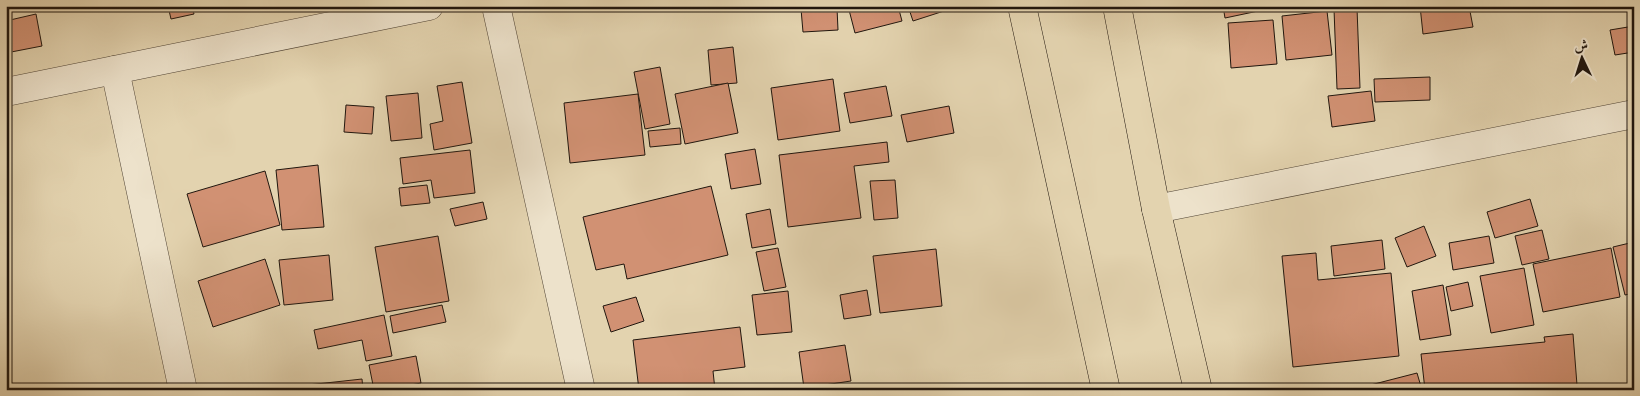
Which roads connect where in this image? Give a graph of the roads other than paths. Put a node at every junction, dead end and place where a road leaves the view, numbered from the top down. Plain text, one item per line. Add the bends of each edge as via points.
1 (429, 6) edge
2 (496, 6) edge
3 (1022, 6) edge
4 (1117, 6) edge
5 (115, 70) junction
6 (6, 92) edge
7 (1634, 114) edge
8 (1156, 209) junction
9 (183, 390) edge
10 (581, 390) edge
11 (1106, 390) edge
12 (1198, 390) edge

1 - 5 street
2 - 10 street
3 - 11 main road
4 - 8 main road
5 - 6 street
5 - 9 street
7 - 8 street
8 - 12 main road

